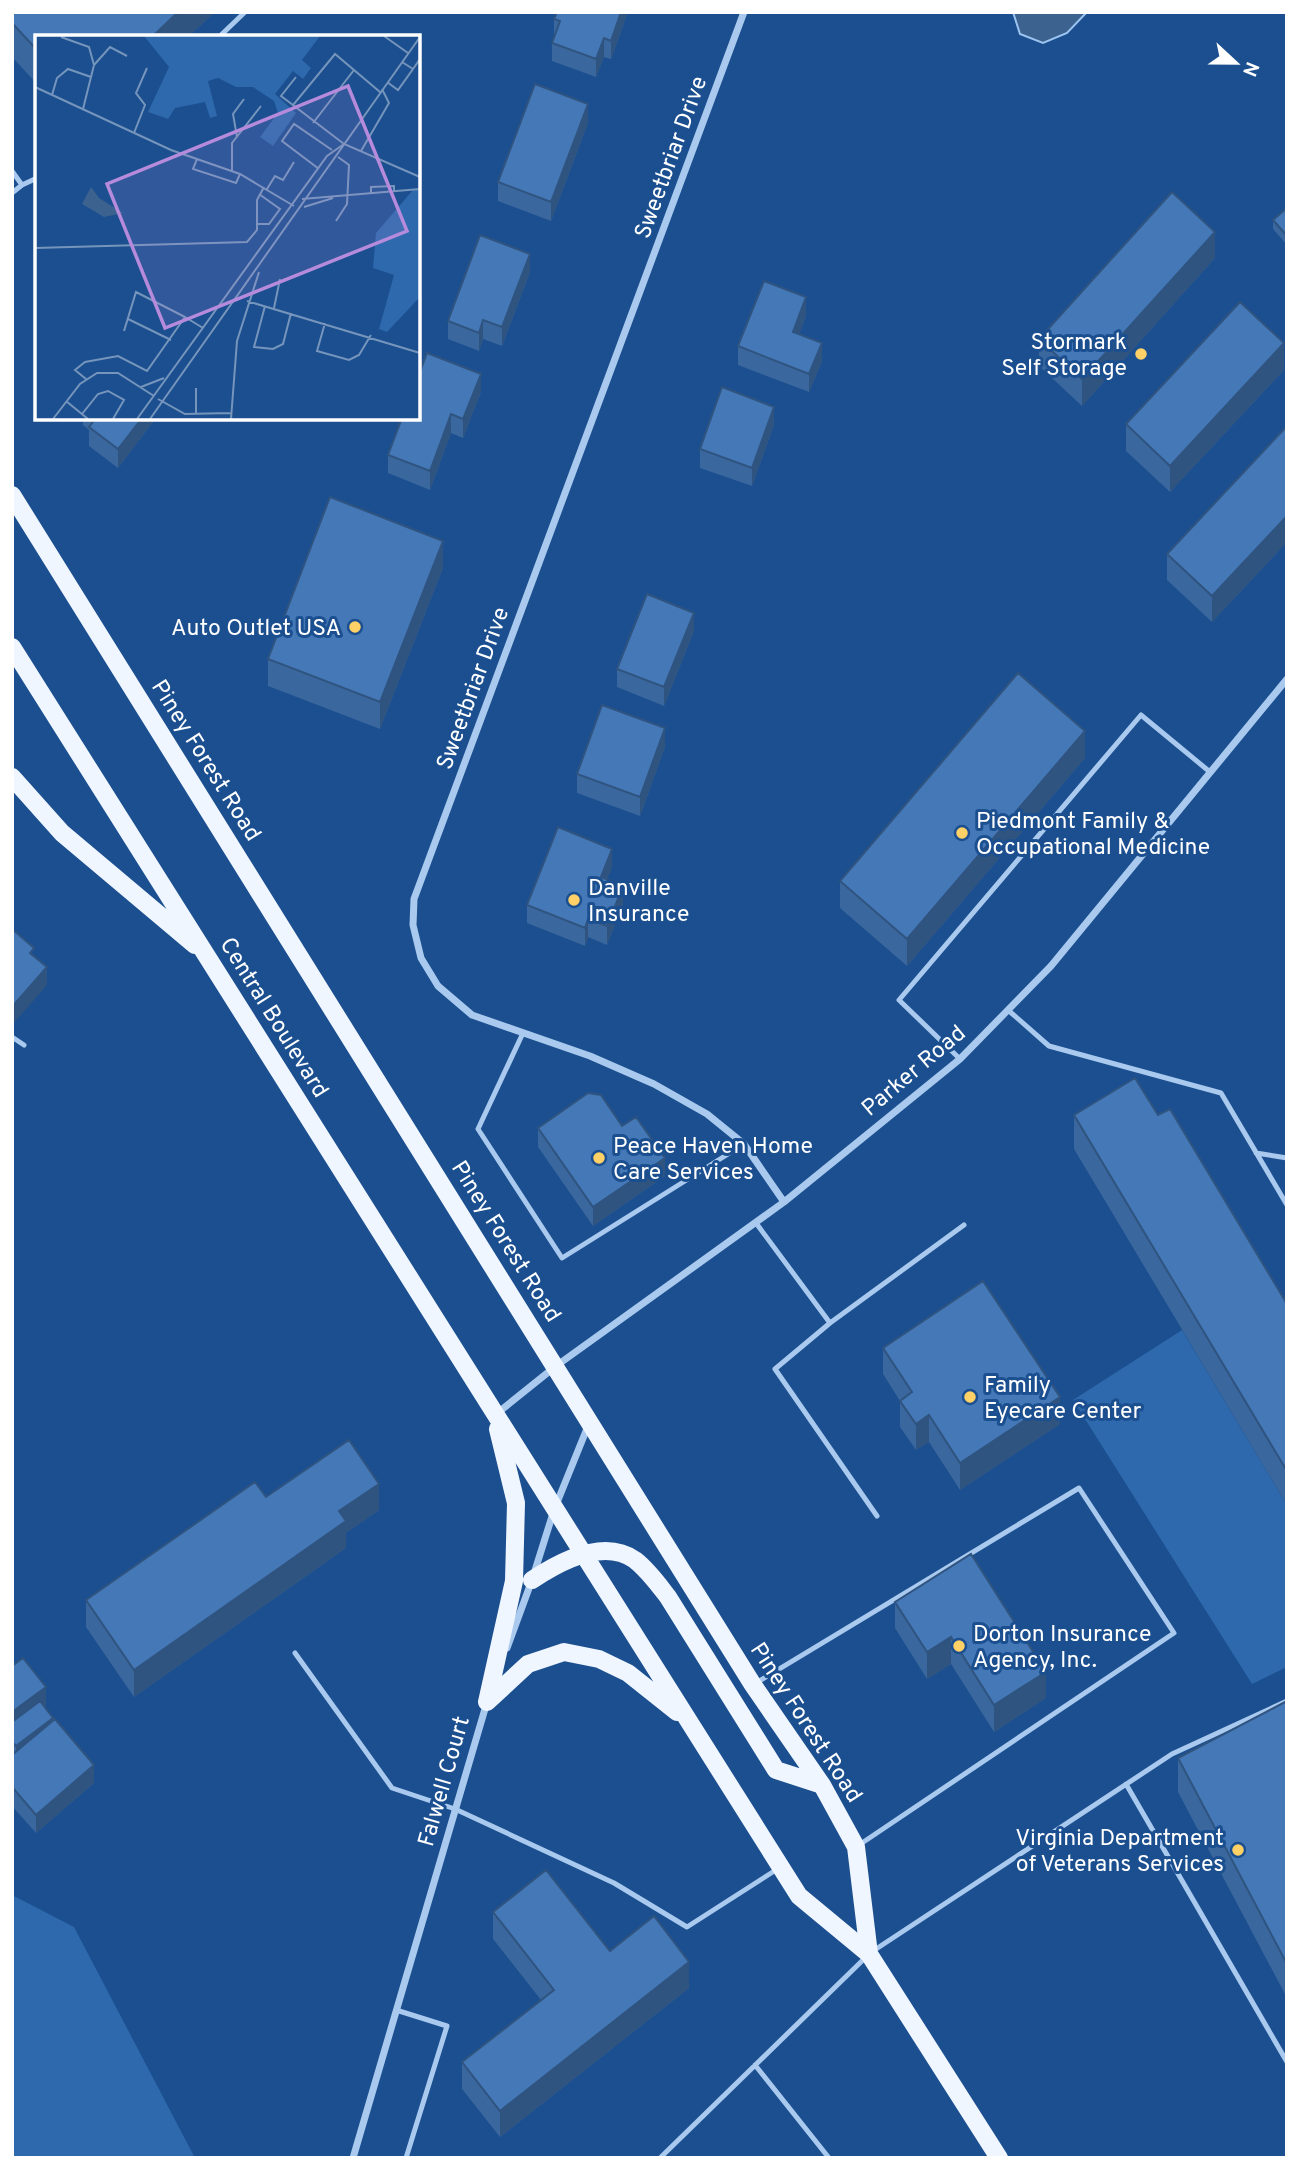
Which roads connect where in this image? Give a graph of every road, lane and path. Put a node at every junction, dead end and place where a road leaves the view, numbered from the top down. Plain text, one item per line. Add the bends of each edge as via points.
1 (245, 12) edge
2 (744, 12) edge
3 (221, 35) edge
4 (12, 171) edge
5 (35, 179) edge
6 (22, 185) junction
7 (12, 193) edge
8 (12, 495) edge
9 (12, 647) edge
10 (1287, 679) edge
11 (1210, 772) junction
12 (12, 777) edge
13 (209, 957) junction
14 (1008, 1010) junction
15 (523, 1033) junction
16 (12, 1037) edge
17 (24, 1045) dead end
18 (960, 1059) junction
19 (744, 1144) junction
20 (1256, 1153) junction
21 (1287, 1158) edge
22 (784, 1202) junction
23 (1287, 1205) edge
24 (756, 1223) junction
25 (964, 1225) dead end
26 (830, 1323) junction
27 (556, 1366) junction
28 (494, 1415) junction
29 (590, 1421) junction
30 (554, 1510) junction
31 (877, 1516) dead end
32 (583, 1555) junction
33 (532, 1580) junction
34 (295, 1653) dead end
35 (752, 1685) junction
36 (1287, 1701) edge
37 (487, 1702) junction
38 (688, 1720) junction
39 (1126, 1784) junction
40 (822, 1785) junction
41 (455, 1809) junction
42 (856, 1847) junction
43 (781, 1867) junction
44 (869, 1954) junction
45 (396, 2010) junction
46 (1287, 2062) edge
47 (755, 2065) junction
48 (353, 2158) edge
49 (406, 2158) edge
50 (660, 2158) edge
51 (829, 2158) edge
52 (999, 2158) edge

1 - 3 lane
2 - 15 street, Sweetbriar Drive via 414,899 421,958 438,985 472,1015
4 - 6 lane
5 - 6 lane
6 - 7 lane
8 - 27 main road, Piney Forest Road
9 - 13 main road, Central Boulevard
10 - 11 street, Parker Road
11 - 14 street, Parker Road via 1051,966
11 - 18 lane via 1141,715 899,1000
12 - 13 main road via 62,833
13 - 28 main road, Central Boulevard
14 - 18 street, Parker Road
14 - 20 lane via 1049,1046 1221,1093
15 - 19 street, Sweetbriar Drive via 654,1084 706,1114
15 - 19 lane via 478,1129 562,1258
16 - 17 lane
18 - 22 street, Parker Road
19 - 22 street, Sweetbriar Drive
20 - 21 lane
20 - 23 lane
22 - 24 street, Parker Road
24 - 26 lane
24 - 27 street, Parker Road
25 - 26 lane
26 - 31 lane via 775,1369
27 - 28 street, Parker Road
27 - 29 main road, Piney Forest Road
28 - 30 main road, Piney Forest Road
28 - 37 main road via 516,1503 513,1581
29 - 30 street, Falwell Court
29 - 35 main road, Piney Forest Road
30 - 32 main road, Piney Forest Road
30 - 33 street, Falwell Court
32 - 33 main road
32 - 38 main road, Piney Forest Road
32 - 40 main road via 614,1552 633,1559 652,1576 776,1770
33 - 37 street, Falwell Court
34 - 41 lane via 392,1788
35 - 40 main road, Piney Forest Road
35 - 42 lane via 1079,1488 1174,1633
36 - 39 lane via 1172,1754
37 - 38 main road via 528,1664 564,1652 600,1659 628,1673
37 - 41 street, Falwell Court
38 - 43 main road, Piney Forest Road
39 - 44 lane
39 - 46 lane
40 - 42 main road, Piney Forest Road
41 - 43 lane via 614,1883 687,1927
41 - 45 street, Falwell Court
42 - 44 main road, Piney Forest Road
43 - 44 main road, Piney Forest Road via 799,1896
44 - 47 lane
44 - 52 main road, Piney Forest Road
45 - 48 street, Falwell Court
45 - 49 lane via 447,2026
47 - 50 lane
47 - 51 lane

